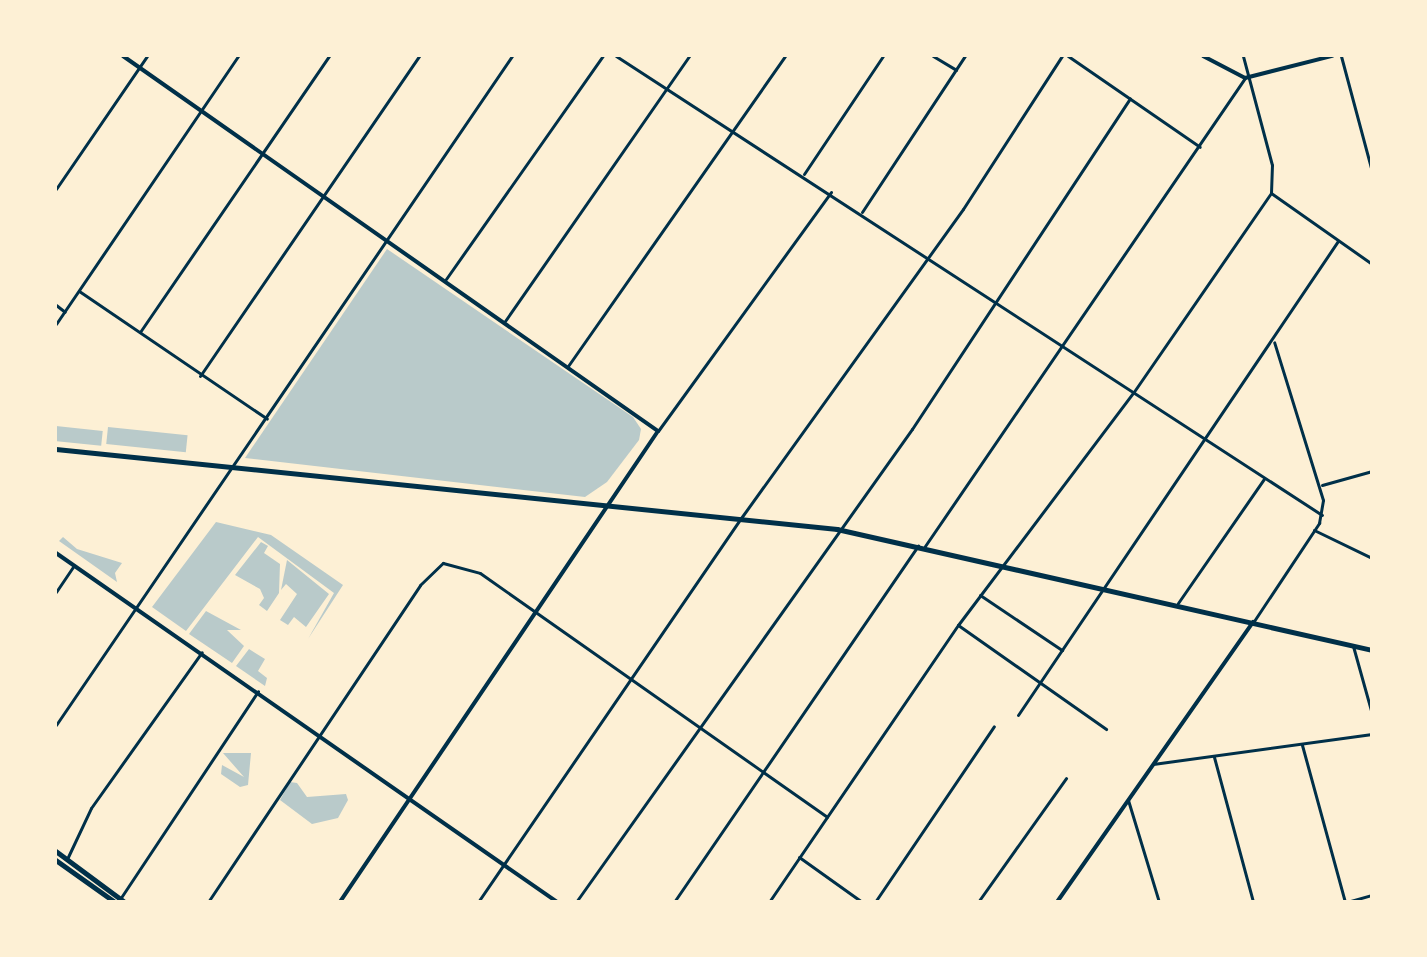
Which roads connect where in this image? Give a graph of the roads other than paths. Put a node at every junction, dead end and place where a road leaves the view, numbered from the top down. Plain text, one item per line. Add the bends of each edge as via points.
1 (123, 56) edge
2 (147, 56) edge
3 (238, 56) edge
4 (328, 56) edge
5 (419, 56) edge
6 (512, 56) edge
7 (603, 56) edge
8 (616, 56) edge
9 (689, 56) edge
10 (785, 56) edge
11 (883, 56) edge
12 (933, 56) edge
13 (965, 56) edge
14 (1062, 56) edge
15 (1068, 56) edge
16 (1203, 56) edge
17 (1243, 56) edge
18 (1332, 56) edge
19 (1341, 56) edge
20 (139, 67) junction
21 (956, 70) junction
22 (1247, 77) junction
23 (668, 87) junction
24 (1130, 99) junction
25 (202, 109) junction
26 (735, 130) junction
27 (1200, 147) junction
28 (263, 153) junction
29 (1371, 172) edge
30 (804, 174) junction
31 (56, 189) edge
32 (831, 192) junction
33 (1271, 193) junction
34 (325, 195) junction
35 (862, 212) junction
36 (388, 238) junction
37 (1338, 241) junction
38 (929, 256) junction
39 (1371, 264) edge
40 (446, 279) junction
41 (79, 291) junction
42 (999, 301) junction
43 (56, 305) edge
44 (64, 312) junction
45 (505, 321) junction
46 (56, 324) edge
47 (140, 332) junction
48 (1274, 341) junction
49 (1064, 345) junction
50 (568, 366) junction
51 (200, 376) junction
52 (1133, 393) junction
53 (267, 419) junction
54 (658, 430) junction
55 (1206, 441) junction
56 (56, 449) edge
57 (234, 467) junction
58 (1371, 471) edge
59 (1264, 478) junction
60 (1322, 485) junction
61 (605, 503) junction
62 (1322, 515) junction
63 (741, 518) junction
64 (837, 529) junction
65 (1314, 530) junction
66 (918, 545) junction
67 (925, 546) junction
68 (56, 553) edge
69 (1371, 558) edge
70 (1004, 564) junction
71 (74, 565) junction
72 (1108, 587) junction
73 (56, 592) edge
74 (980, 595) junction
75 (1178, 603) junction
76 (137, 607) junction
77 (532, 611) junction
78 (1254, 621) junction
79 (958, 625) junction
80 (1353, 646) junction
81 (1062, 650) junction
82 (1371, 650) edge
83 (202, 652) junction
84 (629, 680) junction
85 (1041, 682) junction
86 (258, 691) junction
87 (1371, 714) edge
88 (1018, 715) dead end
89 (56, 725) edge
90 (994, 726) dead end
91 (698, 729) junction
92 (1106, 729) dead end
93 (1371, 734) edge
94 (318, 736) junction
95 (1302, 745) junction
96 (1214, 757) junction
97 (1154, 764) junction
98 (763, 772) junction
99 (1065, 778) dead end
100 (408, 798) junction
101 (1128, 800) junction
102 (827, 817) junction
103 (56, 851) edge
104 (799, 857) junction
105 (68, 859) junction
106 (56, 860) edge
107 (503, 865) junction
108 (120, 894) junction
109 (1371, 895) edge
110 (116, 902) edge
111 (125, 902) edge
112 (208, 902) edge
113 (340, 902) edge
114 (478, 902) edge
115 (557, 902) edge
116 (576, 902) edge
117 (674, 902) edge
118 (769, 902) edge
119 (862, 902) edge
120 (875, 902) edge
121 (978, 902) edge
122 (1057, 902) edge
123 (1158, 902) edge
124 (1253, 902) edge
125 (1346, 902) edge

1 - 20 street
2 - 20 street
3 - 25 street
4 - 28 street
5 - 34 street
6 - 36 street
7 - 40 street
8 - 23 street
9 - 23 street
10 - 26 street
11 - 30 street
12 - 21 street
13 - 21 street
14 - 38 street
15 - 24 street
16 - 22 street
17 - 22 street
18 - 22 street
19 - 29 street
20 - 25 street
20 - 31 street
21 - 35 street
22 - 27 street
22 - 33 street via 1272,165
23 - 26 street
23 - 45 street
24 - 27 street
24 - 42 street
25 - 28 street
25 - 41 street
26 - 30 street
26 - 50 street
27 - 49 street
28 - 34 street
28 - 47 street
30 - 32 street
32 - 35 street
32 - 54 street
33 - 37 street
33 - 52 street
34 - 36 street
34 - 51 street
35 - 38 street
36 - 40 street
36 - 53 street
37 - 39 street
37 - 48 street
38 - 42 street
38 - 63 street
40 - 45 street
41 - 44 street
41 - 47 street
42 - 49 street
42 - 64 street
43 - 44 street
44 - 46 street
45 - 50 street
47 - 51 street
48 - 55 street
48 - 60 street
49 - 52 street
49 - 67 street
50 - 54 street
51 - 53 street
52 - 55 street
52 - 70 street
53 - 57 street
54 - 61 street
55 - 59 street
55 - 72 street via 1117,564
56 - 57 main road
57 - 61 main road
57 - 76 street
58 - 60 street
59 - 62 street
59 - 75 street
60 - 62 street
61 - 63 main road
61 - 77 street
62 - 65 street
63 - 64 main road
63 - 84 street
64 - 66 main road
64 - 91 street
65 - 69 street
65 - 78 street
66 - 67 main road
66 - 98 street
67 - 70 main road
68 - 71 street
70 - 72 main road
70 - 74 street
71 - 73 street
71 - 76 street
72 - 75 main road
72 - 81 street
74 - 79 street
74 - 81 street
75 - 78 main road
76 - 83 street
76 - 89 street
77 - 84 street
77 - 94 street via 480,573 443,563 420,585
77 - 100 street
78 - 80 main road
78 - 97 street
79 - 85 street
79 - 102 street
80 - 82 main road
80 - 87 street
81 - 85 street
83 - 86 street
83 - 105 street via 91,808
84 - 91 street
84 - 107 street
85 - 88 street
85 - 92 street
86 - 94 street
86 - 108 street
90 - 120 street
91 - 98 street
91 - 116 street
93 - 95 street
94 - 100 street
94 - 112 street
95 - 96 street
95 - 125 street
96 - 97 street
96 - 124 street
97 - 101 street
98 - 102 street
98 - 117 street
99 - 121 street
100 - 107 street
100 - 113 street
101 - 122 street
101 - 123 street
102 - 104 street
103 - 105 main road
104 - 118 street
104 - 119 street
105 - 108 main road
106 - 110 main road
107 - 114 street
107 - 115 street
108 - 110 street
108 - 111 main road
109 - 125 street

